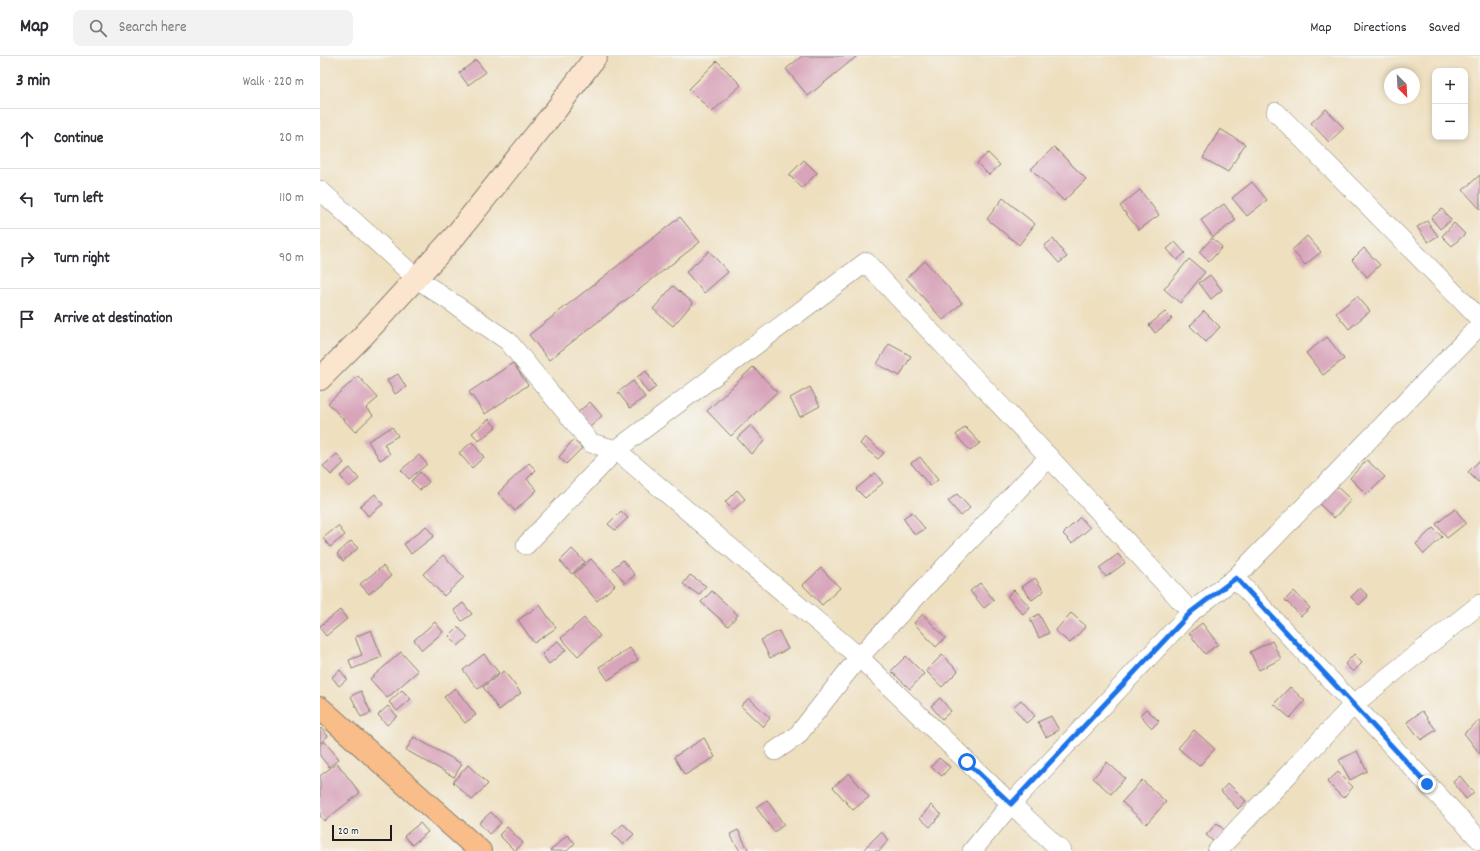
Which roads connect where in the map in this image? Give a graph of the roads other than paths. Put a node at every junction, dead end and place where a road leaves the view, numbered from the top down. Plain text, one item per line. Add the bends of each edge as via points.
1 (596, 56) edge
2 (1276, 112) dead end
3 (320, 190) edge
4 (416, 278) junction
5 (1480, 319) edge
6 (1480, 325) edge
7 (320, 379) edge
8 (616, 450) junction
9 (1049, 457) junction
10 (526, 545) dead end
11 (1236, 578) junction
12 (1480, 604) edge
13 (1191, 612) junction
14 (859, 657) junction
15 (1354, 704) junction
16 (320, 708) edge
17 (775, 751) dead end
18 (1011, 804) junction
19 (1480, 840) edge
20 (472, 849) edge
21 (972, 851) edge
22 (1062, 851) edge
23 (1217, 851) edge

1 - 4 main road via 558,108 455,236
2 - 5 street
3 - 4 street
4 - 7 main road
4 - 8 street via 508,341 591,443
6 - 11 street
8 - 9 street via 866,262
8 - 10 street
8 - 14 street
9 - 13 street
9 - 14 street
11 - 13 street
11 - 15 street
12 - 15 street
13 - 18 street
14 - 17 street via 797,736
14 - 18 street
15 - 19 street
15 - 23 street
16 - 20 main road
18 - 21 street
18 - 22 street

